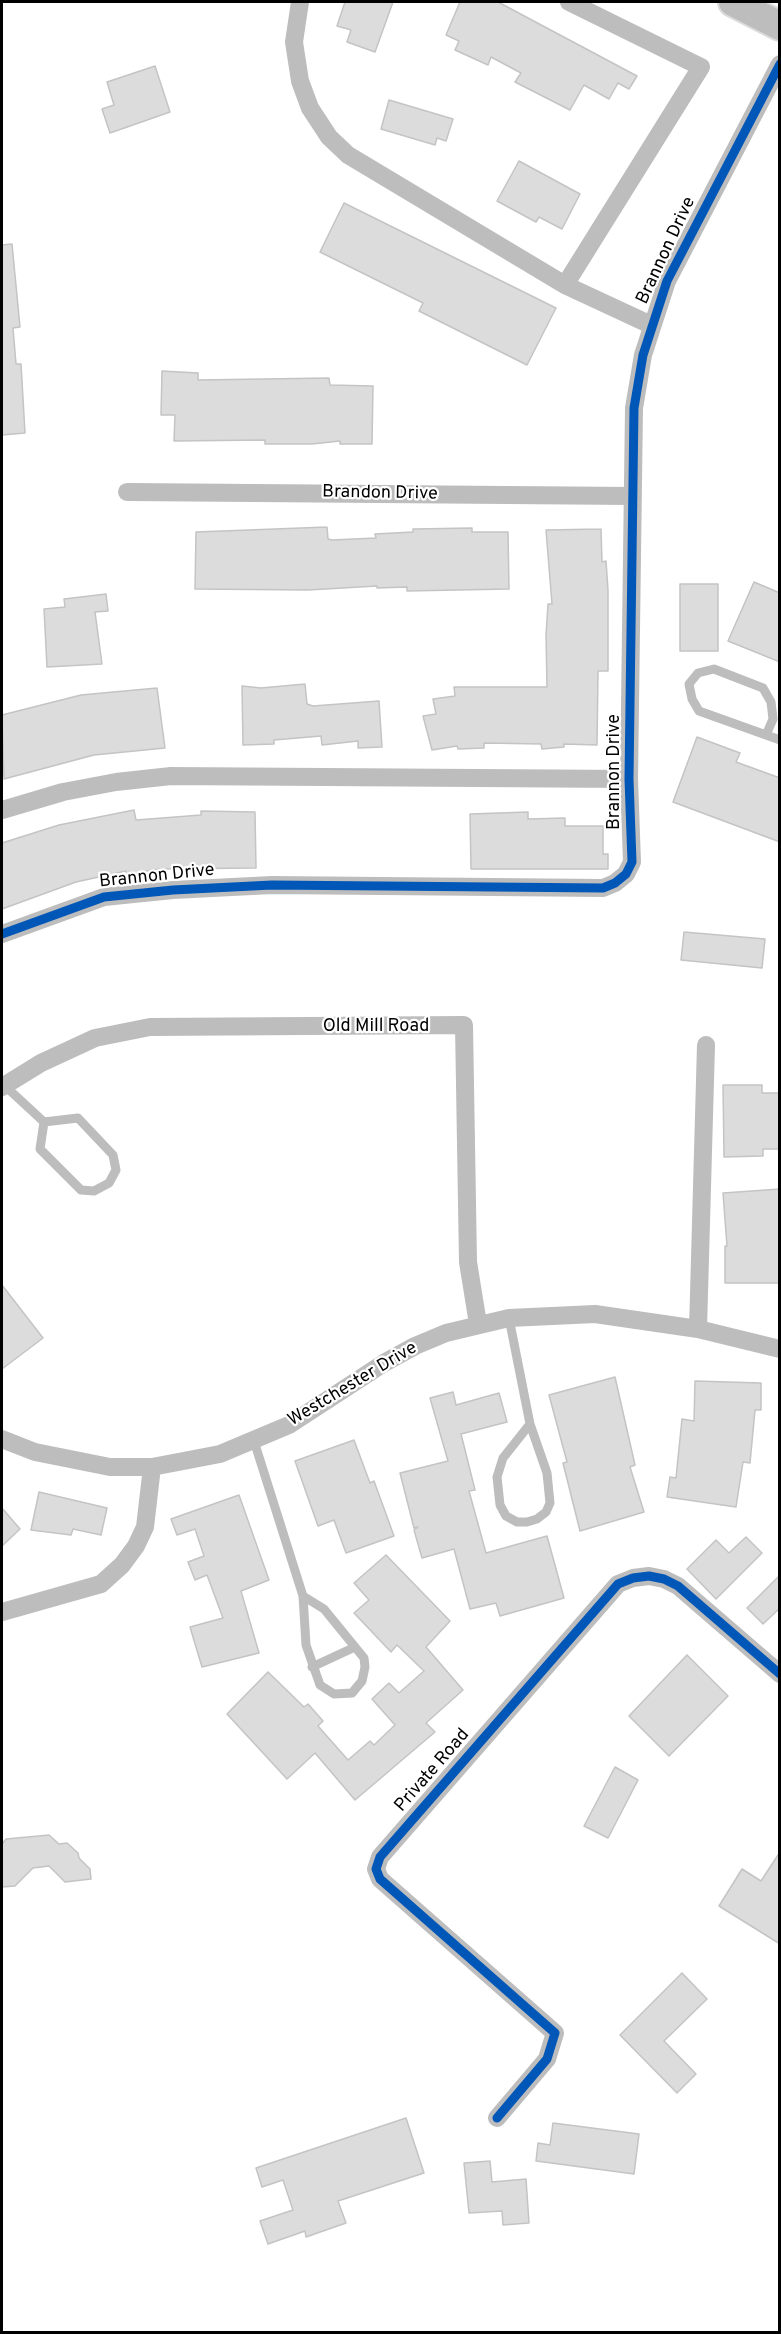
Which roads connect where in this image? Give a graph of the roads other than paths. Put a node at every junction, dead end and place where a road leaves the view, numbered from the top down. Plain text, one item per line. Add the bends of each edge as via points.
1 (300, 2) edge
2 (569, 2) edge
3 (733, 2) edge
4 (780, 26) edge
5 (780, 64) edge
6 (565, 285) junction
7 (651, 325) junction
8 (127, 492) dead end
9 (633, 496) junction
10 (766, 735) junction
11 (780, 740) edge
12 (629, 779) junction
13 (2, 810) edge
14 (2, 934) edge
15 (706, 1045) dead end
16 (3, 1086) edge
17 (44, 1122) junction
18 (509, 1318) junction
19 (478, 1324) junction
20 (698, 1329) junction
21 (780, 1349) edge
22 (530, 1424) junction
23 (2, 1440) edge
24 (254, 1441) junction
25 (152, 1467) junction
26 (303, 1596) junction
27 (2, 1612) edge
28 (355, 1647) junction
29 (312, 1667) junction
30 (780, 1674) edge
31 (497, 2118) dead end

1 - 6 street, Brannon Drive via 294,42 300,81 310,108 329,137 348,155
2 - 6 street via 701,67
3 - 4 main road
5 - 7 street, Brannon Drive via 667,281
6 - 7 street, Brannon Drive
7 - 9 street, Brannon Drive via 634,408
8 - 9 street, Brandon Drive
9 - 12 street, Brannon Drive
10 - 10 lane via 699,711 689,684 698,673 714,669 763,688 771,702 773,719
10 - 11 lane
12 - 13 street, Brannon Drive via 171,776 63,792
12 - 14 street, Brannon Drive via 632,862 626,874 603,888 272,885 173,890 104,897
15 - 20 street
16 - 17 lane
16 - 19 street, Old Mill Road via 94,1038 150,1027 464,1026 468,1262
17 - 17 lane via 40,1149 81,1190 94,1191 109,1183 116,1170 113,1155 78,1118
18 - 19 street, Westchester Drive
18 - 20 street, Westchester Drive via 595,1314
18 - 22 lane
19 - 24 street, Westchester Drive via 415,1346 289,1425
20 - 21 street, Westchester Drive
22 - 22 lane via 548,1473 550,1503 537,1519 517,1522 506,1516 500,1505 497,1477 503,1458
23 - 25 street, Westchester Drive via 76,1462
24 - 25 street, Westchester Drive via 220,1454
24 - 26 lane
25 - 27 street via 145,1527 122,1565 101,1584
26 - 28 lane via 324,1609
26 - 29 lane via 306,1645
28 - 29 lane
28 - 29 lane via 364,1658 365,1667 362,1681 351,1693 334,1694 320,1685
30 - 31 street, Private Road via 678,1586 649,1576 618,1584 380,1857 376,1869 380,1880 555,2033 547,2059

